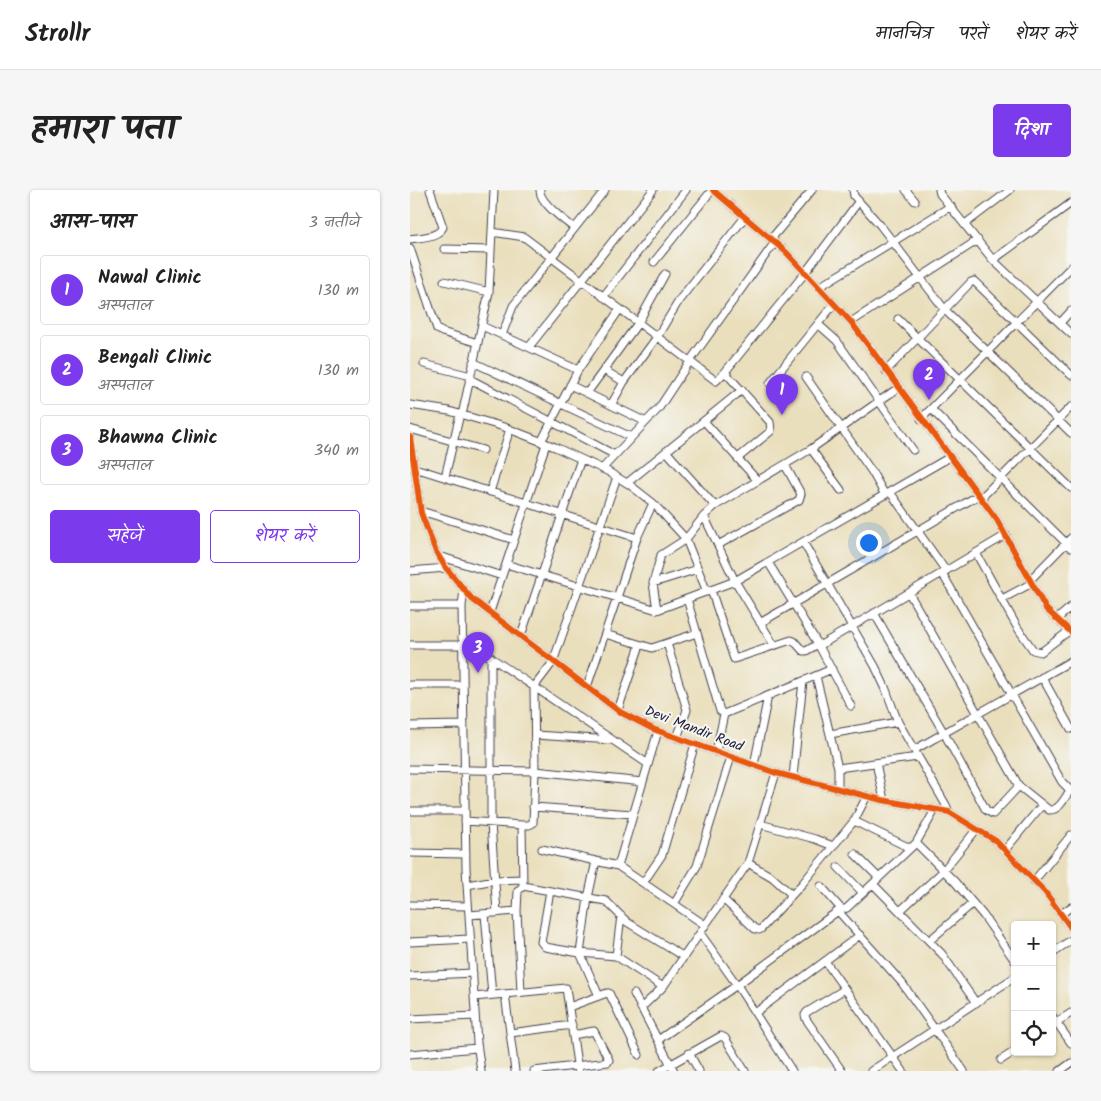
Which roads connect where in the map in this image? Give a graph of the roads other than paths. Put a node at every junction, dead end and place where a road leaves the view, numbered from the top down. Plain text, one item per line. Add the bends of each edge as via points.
1 (430, 190) edge
2 (494, 190) edge
3 (540, 190) edge
4 (653, 190) edge
5 (686, 190) edge
6 (712, 190) edge
7 (728, 190) edge
8 (812, 190) edge
9 (852, 190) edge
10 (906, 190) edge
11 (939, 190) edge
12 (1010, 190) edge
13 (603, 191) edge
14 (722, 198) junction
15 (859, 201) junction
16 (915, 201) dead end
17 (1071, 203) edge
18 (951, 206) junction
19 (745, 217) junction
20 (965, 224) junction
21 (574, 228) junction
22 (492, 232) junction
23 (410, 239) edge
24 (978, 240) junction
25 (773, 241) junction
26 (894, 242) junction
27 (410, 248) edge
28 (444, 249) dead end
29 (491, 250) junction
30 (550, 257) junction
31 (993, 260) junction
32 (654, 262) dead end
33 (1071, 267) edge
34 (414, 271) edge
35 (805, 273) junction
36 (665, 274) dead end
37 (920, 276) junction
38 (581, 280) junction
39 (444, 281) dead end
40 (819, 288) junction
41 (489, 292) junction
42 (603, 296) junction
43 (1037, 301) junction
44 (834, 304) junction
45 (620, 309) junction
46 (945, 310) junction
47 (1071, 311) edge
48 (898, 319) dead end
49 (1017, 321) junction
50 (851, 322) junction
51 (638, 323) junction
52 (1060, 323) junction
53 (818, 324) junction
54 (482, 326) junction
55 (1071, 334) edge
56 (502, 336) junction
57 (657, 337) junction
58 (918, 339) junction
59 (478, 343) junction
60 (529, 347) junction
61 (988, 351) junction
62 (474, 362) junction
63 (690, 362) junction
64 (424, 364) dead end
65 (578, 370) junction
66 (604, 370) junction
67 (886, 371) junction
68 (725, 372) junction
69 (1071, 375) edge
70 (470, 377) junction
71 (806, 378) dead end
72 (960, 380) junction
73 (624, 382) junction
74 (770, 383) dead end
75 (570, 385) junction
76 (898, 388) junction
77 (742, 390) junction
78 (587, 393) junction
79 (879, 401) junction
80 (560, 404) junction
81 (410, 405) edge
82 (611, 405) junction
83 (1071, 406) edge
84 (931, 409) junction
85 (461, 414) junction
86 (921, 419) junction
87 (704, 420) junction
88 (1058, 420) junction
89 (551, 422) junction
90 (646, 422) junction
91 (841, 428) junction
92 (410, 429) edge
93 (510, 429) junction
94 (1071, 433) edge
95 (410, 437) edge
96 (631, 438) junction
97 (454, 442) junction
98 (543, 443) junction
99 (1030, 448) junction
100 (483, 450) dead end
101 (812, 450) junction
102 (913, 450) dead end
103 (666, 451) junction
104 (615, 455) junction
105 (950, 457) junction
106 (738, 458) junction
107 (581, 459) junction
108 (785, 465) junction
109 (415, 468) junction
110 (602, 469) junction
111 (445, 477) junction
112 (616, 477) junction
113 (1000, 478) junction
114 (758, 480) junction
115 (627, 483) junction
116 (1071, 488) edge
117 (841, 490) dead end
118 (490, 492) junction
119 (887, 493) junction
120 (980, 497) junction
121 (526, 503) junction
122 (653, 503) junction
123 (715, 506) junction
124 (421, 511) junction
125 (562, 515) junction
126 (704, 516) junction
127 (600, 526) junction
128 (918, 531) junction
129 (1006, 535) junction
130 (637, 538) junction
131 (686, 539) junction
132 (514, 540) junction
133 (803, 542) junction
134 (1069, 543) edge
135 (718, 545) junction
136 (976, 553) junction
137 (438, 556) junction
138 (768, 562) junction
139 (506, 564) junction
140 (446, 568) junction
141 (698, 569) junction
142 (410, 571) edge
143 (944, 572) junction
144 (542, 575) junction
145 (502, 576) junction
146 (735, 581) junction
147 (1031, 581) junction
148 (653, 583) junction
149 (827, 584) junction
150 (579, 586) junction
151 (464, 590) junction
152 (709, 591) junction
153 (908, 593) junction
154 (617, 598) junction
155 (687, 599) junction
156 (1002, 599) junction
157 (794, 603) junction
158 (410, 606) edge
159 (462, 606) junction
160 (1071, 607) edge
161 (658, 610) junction
162 (490, 612) junction
163 (874, 613) junction
164 (1057, 619) junction
165 (760, 623) junction
166 (852, 627) junction
167 (1070, 632) edge
168 (697, 633) junction
169 (604, 634) junction
170 (521, 636) junction
171 (462, 641) junction
172 (667, 643) junction
173 (410, 645) edge
174 (640, 645) junction
175 (774, 645) junction
176 (819, 645) junction
177 (491, 657) junction
178 (1071, 661) edge
179 (553, 662) junction
180 (832, 669) junction
181 (816, 676) junction
182 (1042, 678) junction
183 (804, 681) junction
184 (410, 685) edge
185 (463, 685) junction
186 (534, 687) junction
187 (587, 687) junction
188 (1011, 695) junction
189 (768, 696) junction
190 (851, 706) dead end
191 (618, 710) junction
192 (724, 714) junction
193 (977, 714) junction
194 (898, 722) junction
195 (464, 725) junction
196 (410, 726) edge
197 (1071, 729) edge
198 (658, 731) junction
199 (944, 733) junction
200 (830, 734) junction
201 (535, 735) junction
202 (677, 738) junction
203 (612, 740) junction
204 (695, 744) junction
205 (716, 752) junction
206 (916, 753) junction
207 (731, 757) junction
208 (876, 763) junction
209 (648, 764) junction
210 (754, 765) junction
211 (838, 768) junction
212 (410, 769) edge
213 (465, 769) junction
214 (491, 770) junction
215 (535, 771) junction
216 (776, 773) junction
217 (793, 777) junction
218 (643, 782) junction
219 (1019, 786) junction
220 (838, 789) junction
221 (1070, 791) edge
222 (867, 796) junction
223 (884, 800) junction
224 (1042, 805) junction
225 (533, 807) junction
226 (935, 810) junction
227 (410, 811) edge
228 (465, 811) junction
229 (949, 812) junction
230 (633, 814) junction
231 (465, 821) junction
232 (854, 821) junction
233 (491, 823) junction
234 (760, 824) junction
235 (522, 825) junction
236 (976, 830) junction
237 (1071, 835) edge
238 (833, 846) junction
239 (913, 846) junction
240 (542, 849) dead end
241 (1005, 850) junction
242 (410, 853) edge
243 (466, 854) junction
244 (854, 854) dead end
245 (596, 861) junction
246 (748, 862) junction
247 (618, 866) junction
248 (838, 867) dead end
249 (943, 871) junction
250 (495, 880) junction
251 (876, 881) junction
252 (1034, 881) junction
253 (523, 883) junction
254 (643, 883) junction
255 (467, 885) junction
256 (821, 886) dead end
257 (550, 891) junction
258 (863, 893) junction
259 (792, 895) junction
260 (588, 898) junction
261 (723, 899) junction
262 (674, 904) junction
263 (973, 904) junction
264 (410, 905) edge
265 (468, 906) junction
266 (1071, 907) edge
267 (840, 910) junction
268 (517, 911) junction
269 (900, 911) junction
270 (497, 913) junction
271 (485, 914) junction
272 (1061, 914) junction
273 (469, 915) junction
274 (621, 916) junction
275 (705, 925) junction
276 (1071, 928) edge
277 (700, 933) junction
278 (860, 935) junction
279 (470, 939) junction
280 (1071, 940) edge
281 (929, 941) junction
282 (410, 942) edge
283 (1056, 949) edge
284 (580, 953) junction
285 (1011, 955) edge
286 (616, 956) junction
287 (684, 957) junction
288 (825, 961) junction
289 (473, 973) junction
290 (410, 976) edge
291 (1011, 980) edge
292 (737, 986) junction
293 (663, 987) junction
294 (845, 989) junction
295 (521, 992) junction
296 (505, 994) junction
297 (634, 994) dead end
298 (492, 996) junction
299 (599, 996) junction
300 (474, 997) junction
301 (976, 1003) junction
302 (569, 1008) junction
303 (641, 1008) junction
304 (755, 1013) junction
305 (1071, 1013) edge
306 (475, 1016) junction
307 (410, 1019) edge
308 (1056, 1023) edge
309 (572, 1025) junction
310 (1056, 1025) edge
311 (934, 1030) junction
312 (510, 1032) junction
313 (573, 1035) junction
314 (658, 1040) junction
315 (1071, 1043) edge
316 (478, 1048) junction
317 (1011, 1053) edge
318 (410, 1054) edge
319 (689, 1054) junction
320 (640, 1055) dead end
321 (893, 1057) junction
322 (1000, 1060) dead end
323 (1071, 1063) edge
324 (672, 1067) edge
325 (578, 1069) edge
326 (481, 1071) edge
327 (515, 1071) edge
328 (534, 1071) edge
329 (659, 1071) edge
330 (699, 1071) edge
331 (745, 1071) edge
332 (792, 1071) edge
333 (842, 1071) edge
334 (871, 1071) edge
335 (903, 1071) edge
336 (964, 1071) edge
337 (1060, 1071) edge

1 - 23 street via 443,228 437,234
2 - 22 street
3 - 21 street via 540,197
4 - 38 street
5 - 42 street
6 - 14 street
6 - 32 street
7 - 14 street
8 - 25 street
9 - 15 street
10 - 16 street
11 - 18 street
12 - 20 street
13 - 21 street
14 - 19 street
15 - 26 street
15 - 35 street
17 - 31 street
18 - 20 street
18 - 26 street
19 - 25 street
19 - 57 street via 680,299
20 - 24 street
21 - 30 street
22 - 29 street
22 - 30 street via 524,237
24 - 31 street
24 - 37 street
25 - 35 street
25 - 63 street
26 - 37 street
26 - 40 street
27 - 34 street
28 - 29 street
29 - 41 street
30 - 38 street
30 - 56 street via 513,306
31 - 43 street
33 - 43 street
34 - 59 street via 437,328
35 - 40 street
35 - 68 street
36 - 51 street
37 - 46 street
37 - 50 street
38 - 42 street
38 - 60 street
39 - 41 street
40 - 44 street
41 - 54 street
42 - 45 street
43 - 49 street
43 - 52 street
44 - 50 street
44 - 53 street
45 - 51 street
45 - 65 street
46 - 49 street via 974,281
46 - 58 street
46 - 61 street
47 - 52 street
48 - 58 street
49 - 61 street
49 - 69 street
50 - 67 street
51 - 57 street
51 - 66 street
52 - 55 street
53 - 74 street
53 - 79 street via 837,342
54 - 56 street
54 - 59 street
56 - 60 street
57 - 63 street
57 - 73 street
58 - 67 street
58 - 72 street
59 - 62 street
60 - 65 street
61 - 72 street
61 - 88 street
62 - 70 street
62 - 80 street
63 - 68 street via 716,381
63 - 90 street
64 - 70 street
65 - 75 street
66 - 73 street
66 - 78 street
67 - 76 street
68 - 77 street
70 - 85 street
70 - 89 street
71 - 91 street
72 - 84 street
72 - 99 street
73 - 82 street
75 - 78 street
75 - 80 street
76 - 79 street
76 - 86 street
77 - 87 street
77 - 106 street via 772,427
78 - 82 street
79 - 91 street
79 - 102 street
80 - 89 street
80 - 96 street
81 - 85 street
82 - 90 street
83 - 88 street
84 - 86 street
84 - 113 street
85 - 93 street
85 - 97 street
86 - 105 street
87 - 103 street
87 - 106 street
88 - 94 street
88 - 99 street
89 - 98 street
89 - 104 street
90 - 96 street
91 - 101 street
91 - 119 street
92 - 97 street
93 - 98 street
93 - 118 street
95 - 109 street, Devi Mandir Road
96 - 104 street
97 - 100 street
97 - 111 street
98 - 107 street
98 - 121 street
99 - 113 street
99 - 116 street
101 - 108 street
101 - 117 street
103 - 115 street
103 - 123 street
104 - 110 street
105 - 119 street
105 - 120 street
106 - 114 street
107 - 110 street
107 - 125 street
108 - 114 street
108 - 135 street via 801,494 799,500
109 - 111 street
109 - 124 street, Devi Mandir Road
110 - 112 street
111 - 118 street
112 - 115 street
112 - 127 street
113 - 120 street
113 - 134 street
114 - 123 street
115 - 122 street
118 - 121 street
119 - 128 street
119 - 133 street
120 - 128 street
120 - 129 street
121 - 125 street
121 - 132 street
122 - 130 street
122 - 131 street
123 - 126 street
124 - 132 street
124 - 137 street, Devi Mandir Road
125 - 127 street
125 - 144 street
126 - 131 street
126 - 135 street
127 - 130 street
127 - 150 street
128 - 143 street
128 - 149 street
129 - 136 street
129 - 147 street
130 - 154 street
131 - 141 street
131 - 148 street via 661,555
132 - 139 street
133 - 138 street
133 - 149 street
134 - 147 street
135 - 146 street
136 - 143 street
136 - 156 street
137 - 140 street, Devi Mandir Road
137 - 145 street
138 - 146 street
138 - 157 street
139 - 144 street
139 - 145 street
140 - 142 street
140 - 151 street, Devi Mandir Road
141 - 148 street
141 - 152 street
143 - 153 street
143 - 188 street
144 - 150 street
144 - 170 street
145 - 162 street
146 - 152 street
146 - 165 street
147 - 156 street
147 - 164 street via 1046,610
148 - 161 street
149 - 157 street
149 - 166 street
150 - 154 street
150 - 179 street
151 - 159 street
151 - 162 street, Devi Mandir Road
152 - 155 street
152 - 175 street via 735,660
153 - 163 street
153 - 193 street
154 - 161 street
154 - 169 street
155 - 161 street
155 - 168 street
156 - 167 street via 1033,650 1041,652
157 - 165 street
157 - 176 street
158 - 159 street
159 - 171 street
160 - 164 street
162 - 170 street, Devi Mandir Road
163 - 166 street
163 - 199 street
164 - 167 street
165 - 175 street
166 - 176 street
166 - 194 street via 885,686
168 - 172 street
168 - 192 street via 720,711
169 - 174 street
169 - 187 street
170 - 179 street, Devi Mandir Road
171 - 173 street
171 - 177 street
171 - 185 street
172 - 174 street via 652,648
172 - 202 street via 687,710
174 - 191 street
175 - 176 street via 791,640 802,652
176 - 180 street
177 - 186 street
177 - 214 street
178 - 182 street
179 - 186 street
179 - 187 street, Devi Mandir Road
180 - 181 street
180 - 190 street
181 - 183 street
181 - 200 street
182 - 188 street
182 - 197 street
183 - 189 street
183 - 217 street
184 - 185 street
185 - 195 street
186 - 201 street
186 - 203 street
187 - 191 street, Devi Mandir Road
188 - 193 street
188 - 221 street
189 - 192 street
189 - 210 street
191 - 198 street, Devi Mandir Road
192 - 205 street
193 - 199 street
193 - 219 street
194 - 200 street
194 - 206 street
195 - 196 street
195 - 213 street
198 - 202 street, Devi Mandir Road
198 - 209 street
199 - 206 street
199 - 219 street via 989,813 993,814
200 - 211 street
201 - 203 street
201 - 215 street
202 - 204 street, Devi Mandir Road
203 - 209 street
204 - 205 street, Devi Mandir Road
204 - 254 street via 662,855
205 - 207 street, Devi Mandir Road
206 - 208 street
206 - 229 street
207 - 210 street, Devi Mandir Road
207 - 262 street via 698,866
208 - 211 street
208 - 223 street
209 - 218 street
210 - 216 street, Devi Mandir Road
211 - 220 street
212 - 213 street
213 - 214 street
213 - 228 street
214 - 215 street
214 - 233 street
215 - 218 street
215 - 225 street
216 - 217 street, Devi Mandir Road
216 - 234 street
217 - 220 street, Devi Mandir Road
218 - 230 street
219 - 224 street
220 - 222 street, Devi Mandir Road
221 - 224 street via 1057,809 1053,811
222 - 223 street, Devi Mandir Road
222 - 232 street
223 - 226 street, Devi Mandir Road
224 - 241 street
225 - 230 street
225 - 235 street via 533,823
226 - 229 street, Devi Mandir Road
226 - 239 street
227 - 228 street
228 - 231 street
229 - 236 street, Devi Mandir Road
230 - 247 street
231 - 233 street
231 - 243 street
232 - 238 street
232 - 239 street
233 - 235 street
233 - 250 street
234 - 238 street
234 - 246 street
235 - 253 street
236 - 241 street, Devi Mandir Road
236 - 249 street
237 - 252 street
238 - 259 street
239 - 249 street
239 - 251 street
240 - 245 street
241 - 252 street, Devi Mandir Road
242 - 243 street
243 - 255 street
244 - 251 street
245 - 247 street
245 - 260 street
246 - 259 street via 772,876
246 - 261 street
247 - 254 street
248 - 258 street
249 - 263 street
249 - 269 street
250 - 253 street
250 - 255 street
250 - 270 street
251 - 258 street
251 - 269 street
252 - 272 street, Devi Mandir Road
253 - 257 street
253 - 268 street via 518,891
254 - 262 street
255 - 265 street
256 - 267 street
257 - 260 street
257 - 284 street via 541,942 545,947
258 - 267 street via 847,908
259 - 261 street via 758,930
260 - 274 street via 606,901
260 - 284 street
261 - 275 street
262 - 275 street
263 - 281 street
263 - 285 street
264 - 265 street
265 - 273 street
266 - 272 street
267 - 278 street
267 - 292 street
268 - 270 street
268 - 295 street
269 - 281 street
270 - 271 street
271 - 273 street
271 - 298 street
272 - 276 street, Devi Mandir Road
273 - 279 street
274 - 286 street
274 - 287 street
275 - 277 street
277 - 287 street
277 - 292 street
278 - 288 street
278 - 311 street via 902,983
279 - 282 street
279 - 289 street
280 - 283 street
281 - 301 street via 942,954
284 - 286 street
284 - 299 street
286 - 293 street
287 - 293 street
288 - 294 street
288 - 304 street
289 - 290 street
289 - 300 street
291 - 301 street
292 - 304 street
292 - 314 street
293 - 303 street
294 - 321 street
294 - 333 street via 805,1015
295 - 296 street
295 - 302 street via 566,988
296 - 298 street
296 - 312 street
297 - 303 street
298 - 300 street
299 - 302 street
299 - 320 street via 609,993
300 - 306 street
301 - 311 street
302 - 309 street
303 - 314 street
304 - 332 street
305 - 308 street
306 - 307 street
306 - 316 street
309 - 312 street
309 - 313 street
310 - 315 street
311 - 321 street
311 - 336 street
312 - 327 street
313 - 325 street
313 - 325 street via 594,1031 609,1060
314 - 324 street
316 - 318 street
316 - 326 street
317 - 322 street
319 - 324 street
319 - 330 street
319 - 331 street via 724,1037
321 - 334 street
321 - 335 street
323 - 337 street
324 - 329 street
325 - 328 street

